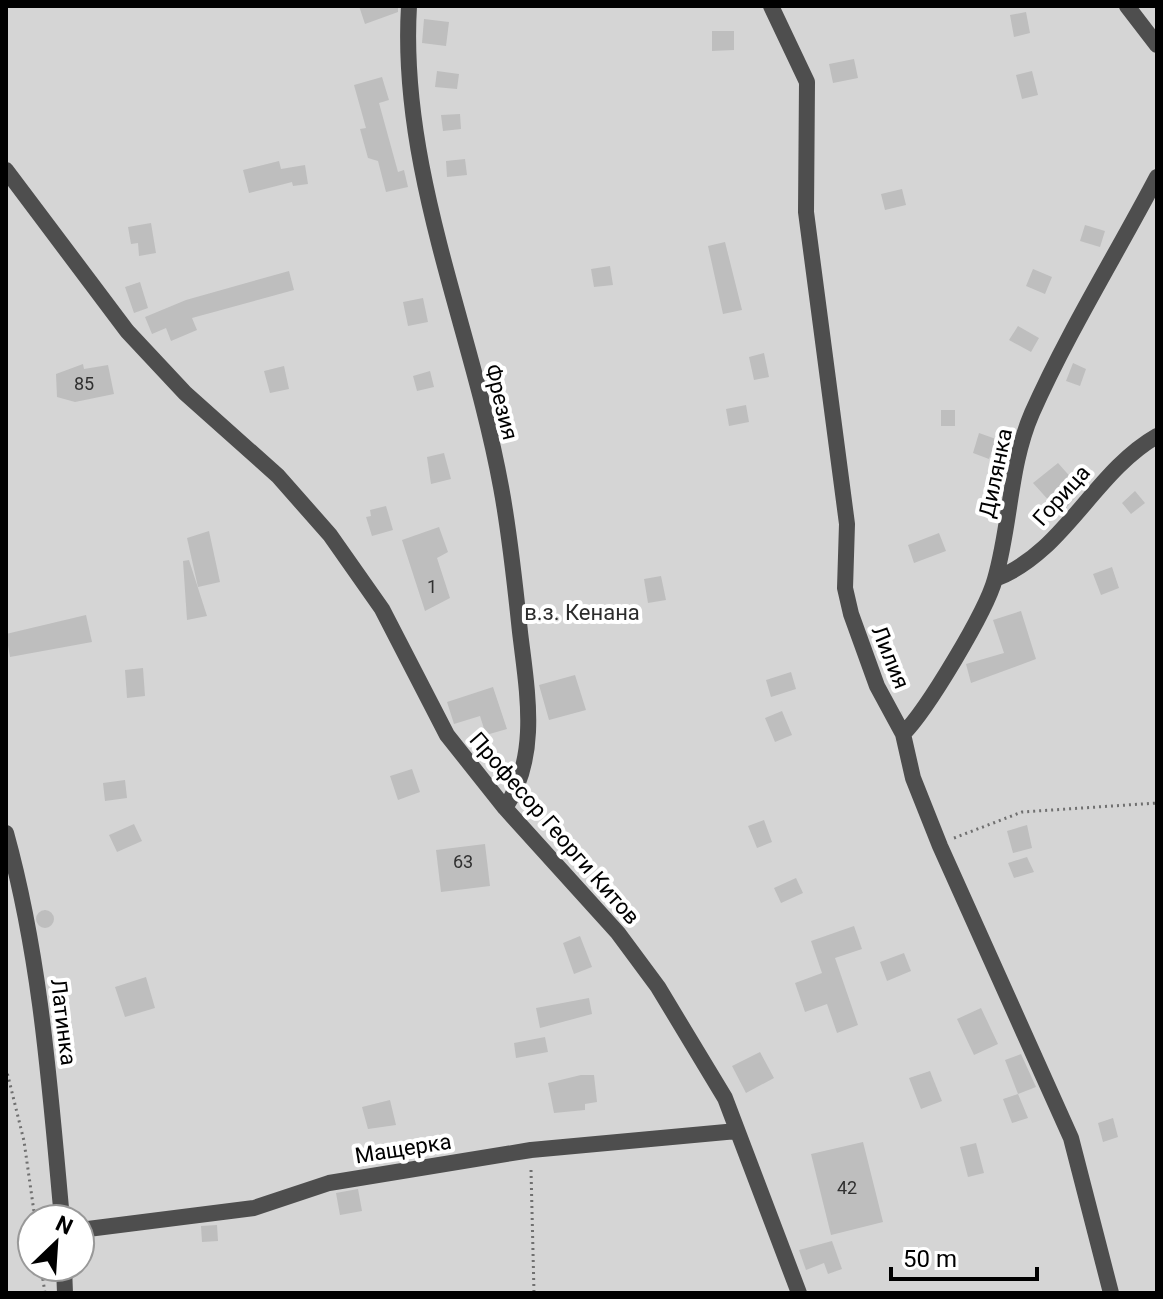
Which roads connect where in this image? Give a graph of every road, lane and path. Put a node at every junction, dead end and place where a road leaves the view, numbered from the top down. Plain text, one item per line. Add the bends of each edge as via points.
1 (409, 6) edge
2 (771, 6) edge
3 (1127, 6) edge
4 (1157, 45) edge
5 (8, 177) edge
6 (1157, 177) edge
7 (1157, 436) edge
8 (995, 579) junction
9 (903, 734) junction
10 (1157, 803) edge
11 (505, 808) junction
12 (6, 833) edge
13 (940, 846) junction
14 (6, 1068) edge
15 (737, 1131) junction
16 (531, 1150) junction
17 (33, 1203) edge
18 (61, 1203) edge
19 (96, 1228) edge
20 (534, 1293) edge
21 (799, 1293) edge
22 (1111, 1293) edge

1 - 11 street, Фрезия via 406,52 416,129 501,486 519,617 529,733 518,789
2 - 9 street, Лилия via 807,82 806,212 847,524 845,588 859,641
3 - 4 street
5 - 11 street, Професор Георги Китов via 127,331 185,393 278,476 330,535 382,609 447,735
6 - 8 street, Дилянка via 1032,413 1017,458
7 - 8 street, Горица via 1122,460 1036,554
8 - 9 street, Дилянка via 924,710
9 - 13 street, Лилия via 913,778
10 - 13 path via 1022,812
11 - 15 street, Професор Георги Китов via 609,923 658,987 725,1098
12 - 18 street, Латинка via 23,894 44,1025
13 - 22 street, Лилия via 1071,1138
14 - 17 path
15 - 16 street, Мащерка
15 - 21 street, Професор Георги Китов
16 - 19 street, Мащерка via 329,1183 254,1208
16 - 20 path

